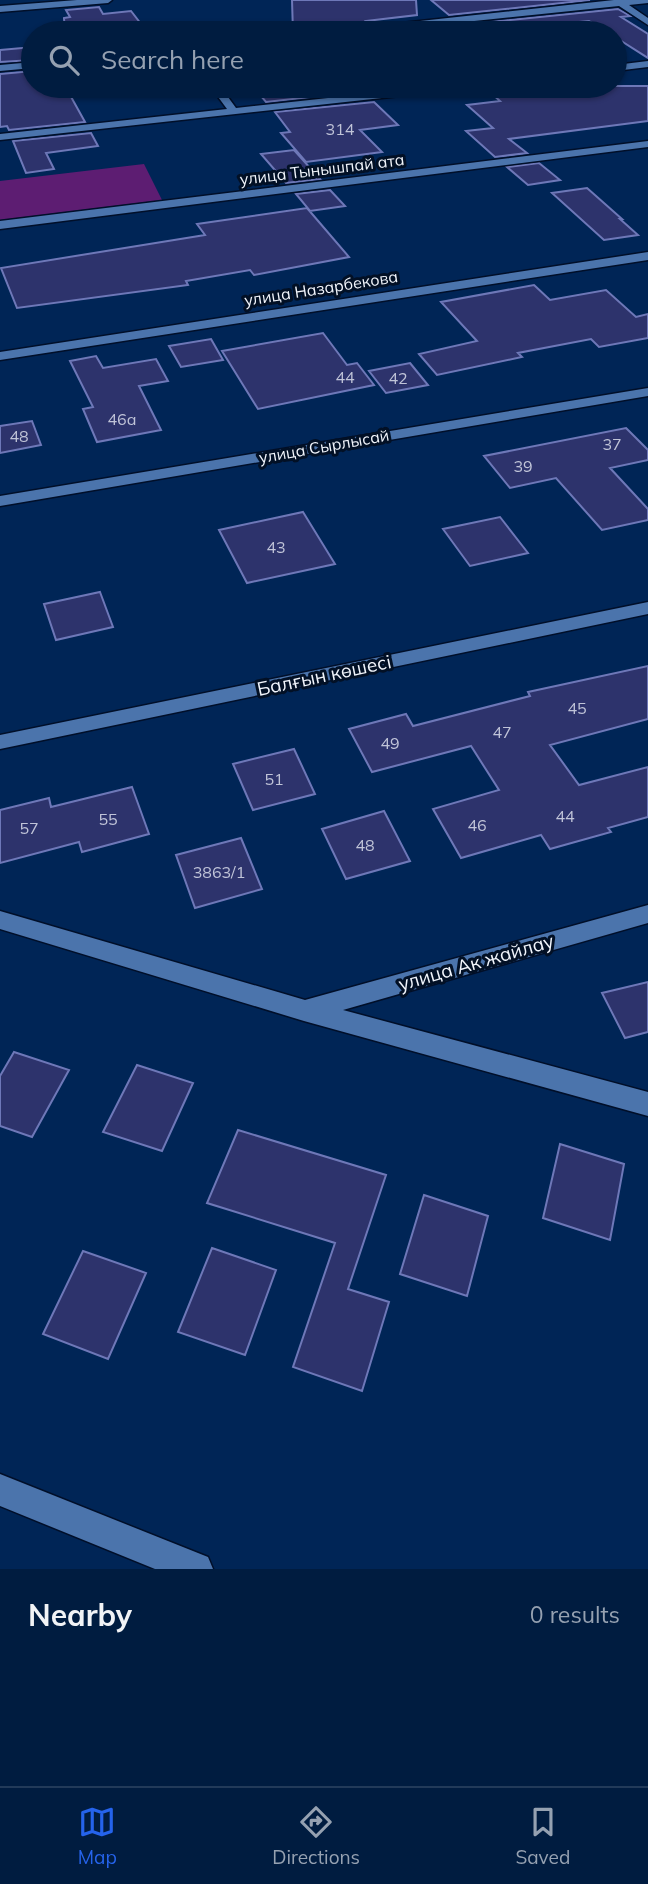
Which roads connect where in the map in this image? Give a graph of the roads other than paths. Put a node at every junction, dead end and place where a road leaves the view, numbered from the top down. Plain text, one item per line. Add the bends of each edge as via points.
1 (108, 0) edge
2 (648, 1) edge
3 (619, 2) edge
4 (0, 9) edge
5 (446, 21) edge
6 (648, 22) edge
7 (648, 64) edge
8 (21, 66) edge
9 (627, 67) edge
10 (0, 68) edge
11 (224, 98) edge
12 (362, 98) edge
13 (235, 113) junction
14 (0, 137) edge
15 (648, 144) edge
16 (0, 225) edge
17 (648, 256) edge
18 (0, 355) edge
19 (648, 392) edge
20 (0, 500) edge
21 (648, 608) edge
22 (0, 742) edge
23 (648, 914) edge
24 (0, 920) edge
25 (304, 1010) junction
26 (648, 1104) edge
27 (0, 1490) edge
28 (196, 1569) edge

1 - 4 street
2 - 3 street
3 - 5 street
3 - 6 street
7 - 9 street
8 - 10 street
11 - 13 street
12 - 13 street
13 - 14 street
15 - 16 street, улица Тынышпай ата
17 - 18 street, улица Назарбекова
19 - 20 street, улица Сырлысай
21 - 22 street, Балғын көшесі
23 - 25 street, улица Ак жайлау
24 - 25 street
25 - 26 street
27 - 28 street

